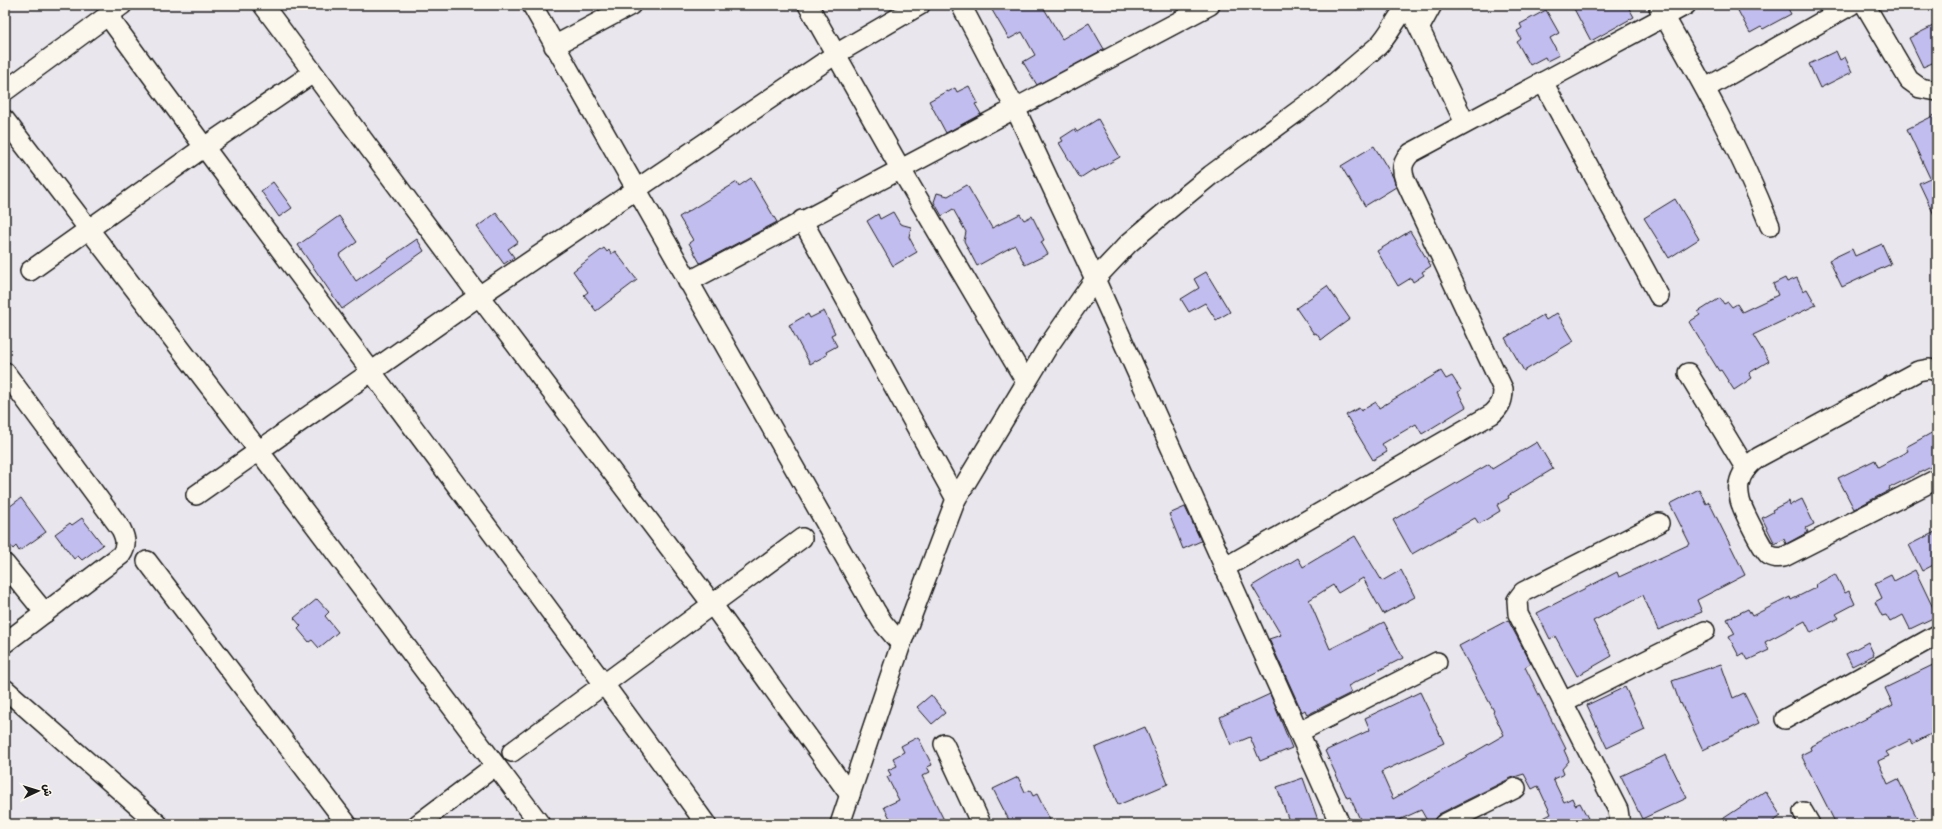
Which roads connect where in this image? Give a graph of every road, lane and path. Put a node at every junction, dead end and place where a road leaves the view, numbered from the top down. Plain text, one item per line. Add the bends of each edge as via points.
1 (263, 5) edge
2 (532, 5) edge
3 (631, 5) edge
4 (808, 5) edge
5 (920, 5) edge
6 (961, 5) edge
7 (1210, 5) edge
8 (1408, 5) edge
9 (1432, 5) edge
10 (1686, 5) edge
11 (1851, 5) edge
12 (1864, 5) edge
13 (115, 10) edge
14 (1661, 11) edge
15 (1420, 27) junction
16 (554, 46) junction
17 (836, 54) junction
18 (312, 73) junction
19 (1543, 82) junction
20 (1706, 88) junction
21 (5, 91) edge
22 (1937, 91) edge
23 (1015, 108) junction
24 (5, 120) edge
25 (1465, 123) junction
26 (204, 148) junction
27 (900, 168) junction
28 (636, 191) junction
29 (802, 220) junction
30 (1770, 226) dead end
31 (88, 231) junction
32 (30, 271) dead end
33 (1095, 279) junction
34 (688, 282) junction
35 (479, 296) junction
36 (1659, 296) dead end
37 (1937, 371) edge
38 (5, 372) edge
39 (372, 372) junction
40 (1688, 373) dead end
41 (1026, 382) junction
42 (259, 451) junction
43 (1746, 469) junction
44 (1937, 479) edge
45 (196, 495) dead end
46 (956, 499) junction
47 (1660, 523) dead end
48 (802, 538) dead end
49 (146, 562) dead end
50 (5, 564) edge
51 (1224, 568) junction
52 (712, 604) junction
53 (45, 613) junction
54 (1705, 631) dead end
55 (1937, 635) edge
56 (5, 643) edge
57 (901, 644) junction
58 (1437, 662) dead end
59 (605, 684) junction
60 (5, 689) edge
61 (1563, 702) junction
62 (1785, 719) dead end
63 (1299, 732) junction
64 (944, 744) dead end
65 (512, 752) dead end
66 (495, 766) junction
67 (1516, 788) dead end
68 (850, 795) junction
69 (158, 824) edge
70 (347, 824) edge
71 (418, 824) edge
72 (540, 824) edge
73 (706, 824) edge
74 (840, 824) edge
75 (981, 824) edge
76 (1340, 824) edge
77 (1444, 824) edge
78 (1620, 824) edge

1 - 18 street
2 - 16 street
3 - 16 street
4 - 17 street
5 - 17 street
6 - 23 street
7 - 23 street
8 - 15 street
8 - 33 street via 1378,46 1324,92 1211,175 1162,215 1129,243
9 - 15 street
10 - 14 street
11 - 20 street
12 - 22 street via 1909,80 1920,88
13 - 21 street
13 - 26 street
14 - 19 street
14 - 20 street
15 - 25 street
16 - 28 street
17 - 27 street
17 - 28 street
18 - 26 street
18 - 35 street
19 - 25 street
19 - 36 street
20 - 30 street via 1741,157
23 - 27 street
23 - 33 street
24 - 31 street
25 - 51 street via 1411,154 1406,158 1402,173 1503,389 1499,408
26 - 31 street
26 - 39 street
27 - 29 street
27 - 41 street
28 - 34 street
28 - 35 street
29 - 34 street
29 - 46 street
31 - 32 street
31 - 42 street
33 - 41 street
33 - 51 street
34 - 57 street via 875,610
35 - 39 street
35 - 52 street
37 - 43 street via 1918,371 1759,457
38 - 53 street via 126,539 121,555
39 - 42 street
39 - 59 street
40 - 43 street
41 - 46 street
42 - 45 street
42 - 66 street
43 - 44 street via 1739,484 1743,508 1765,551 1779,558
46 - 57 street
47 - 61 street via 1523,592 1517,600 1518,614
48 - 52 street
49 - 70 street
50 - 53 street
51 - 63 street
52 - 59 street
52 - 68 street
53 - 56 street
54 - 61 street
55 - 62 street
57 - 68 street
58 - 63 street
59 - 65 street
59 - 73 street
60 - 69 street
61 - 78 street via 1618,810
63 - 76 street
64 - 75 street
66 - 71 street
66 - 72 street
67 - 77 street
68 - 74 street

